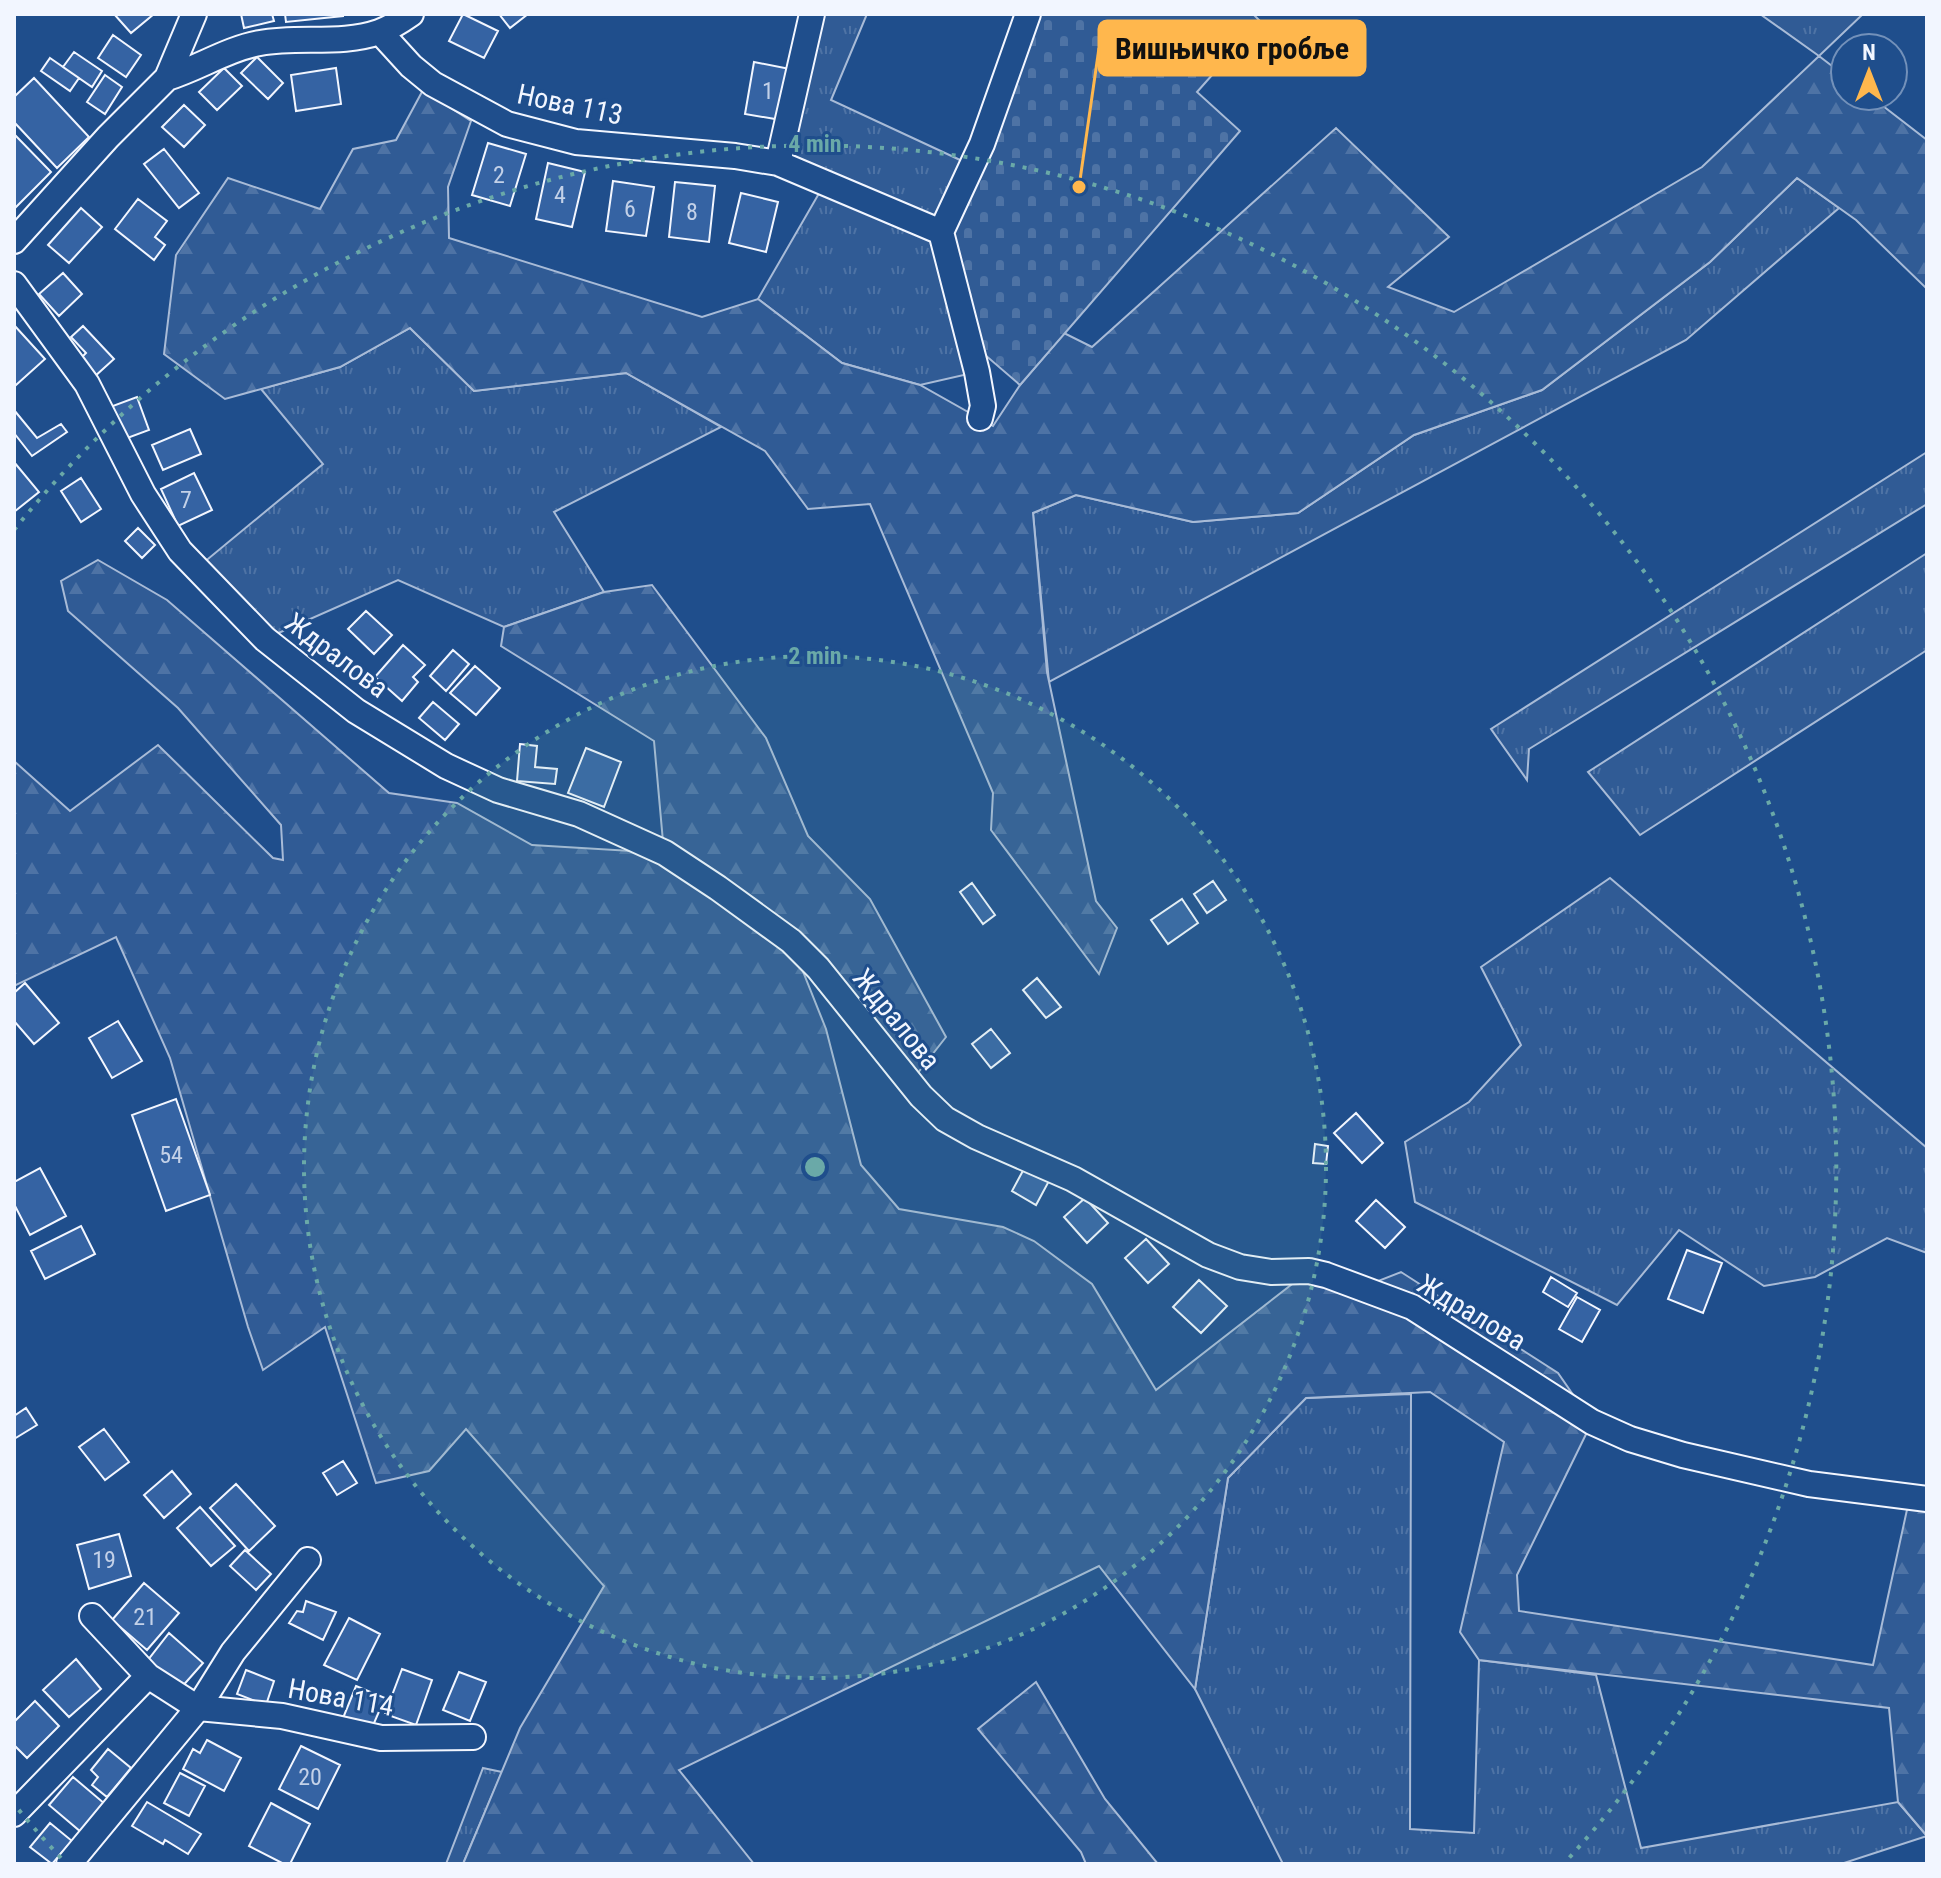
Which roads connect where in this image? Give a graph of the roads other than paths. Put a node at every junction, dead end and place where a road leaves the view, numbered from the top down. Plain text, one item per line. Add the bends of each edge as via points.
1 (194, 14) edge
2 (411, 14) edge
3 (812, 14) edge
4 (1028, 14) edge
5 (380, 32) junction
6 (167, 78) junction
7 (778, 163) junction
8 (941, 232) junction
9 (14, 241) edge
10 (14, 284) edge
11 (980, 418) dead end
12 (1927, 1499) edge
13 (308, 1560) dead end
14 (92, 1616) dead end
15 (148, 1676) junction
16 (198, 1708) junction
17 (473, 1737) dead end
18 (14, 1814) edge
19 (69, 1864) edge

1 - 6 street
2 - 5 street
3 - 7 street
4 - 8 street via 982,144
5 - 6 street via 261,43
5 - 7 street, Нова 113 via 433,84 507,124 576,142
6 - 9 street
7 - 8 street, Нова 113
8 - 11 street via 977,372
10 - 12 street, Ждралова via 87,384 143,494 180,551 265,639 356,711 446,766 498,790 579,814 665,853 718,888 791,941 818,968 945,1119 1073,1179 1208,1255 1240,1267 1326,1275 1412,1307 1592,1422 1630,1439 1809,1484
13 - 16 street via 233,1652
14 - 15 street, Нова 114
15 - 16 street, Нова 114
15 - 18 street
16 - 17 street, Нова 114 via 282,1716 381,1738
16 - 19 street

